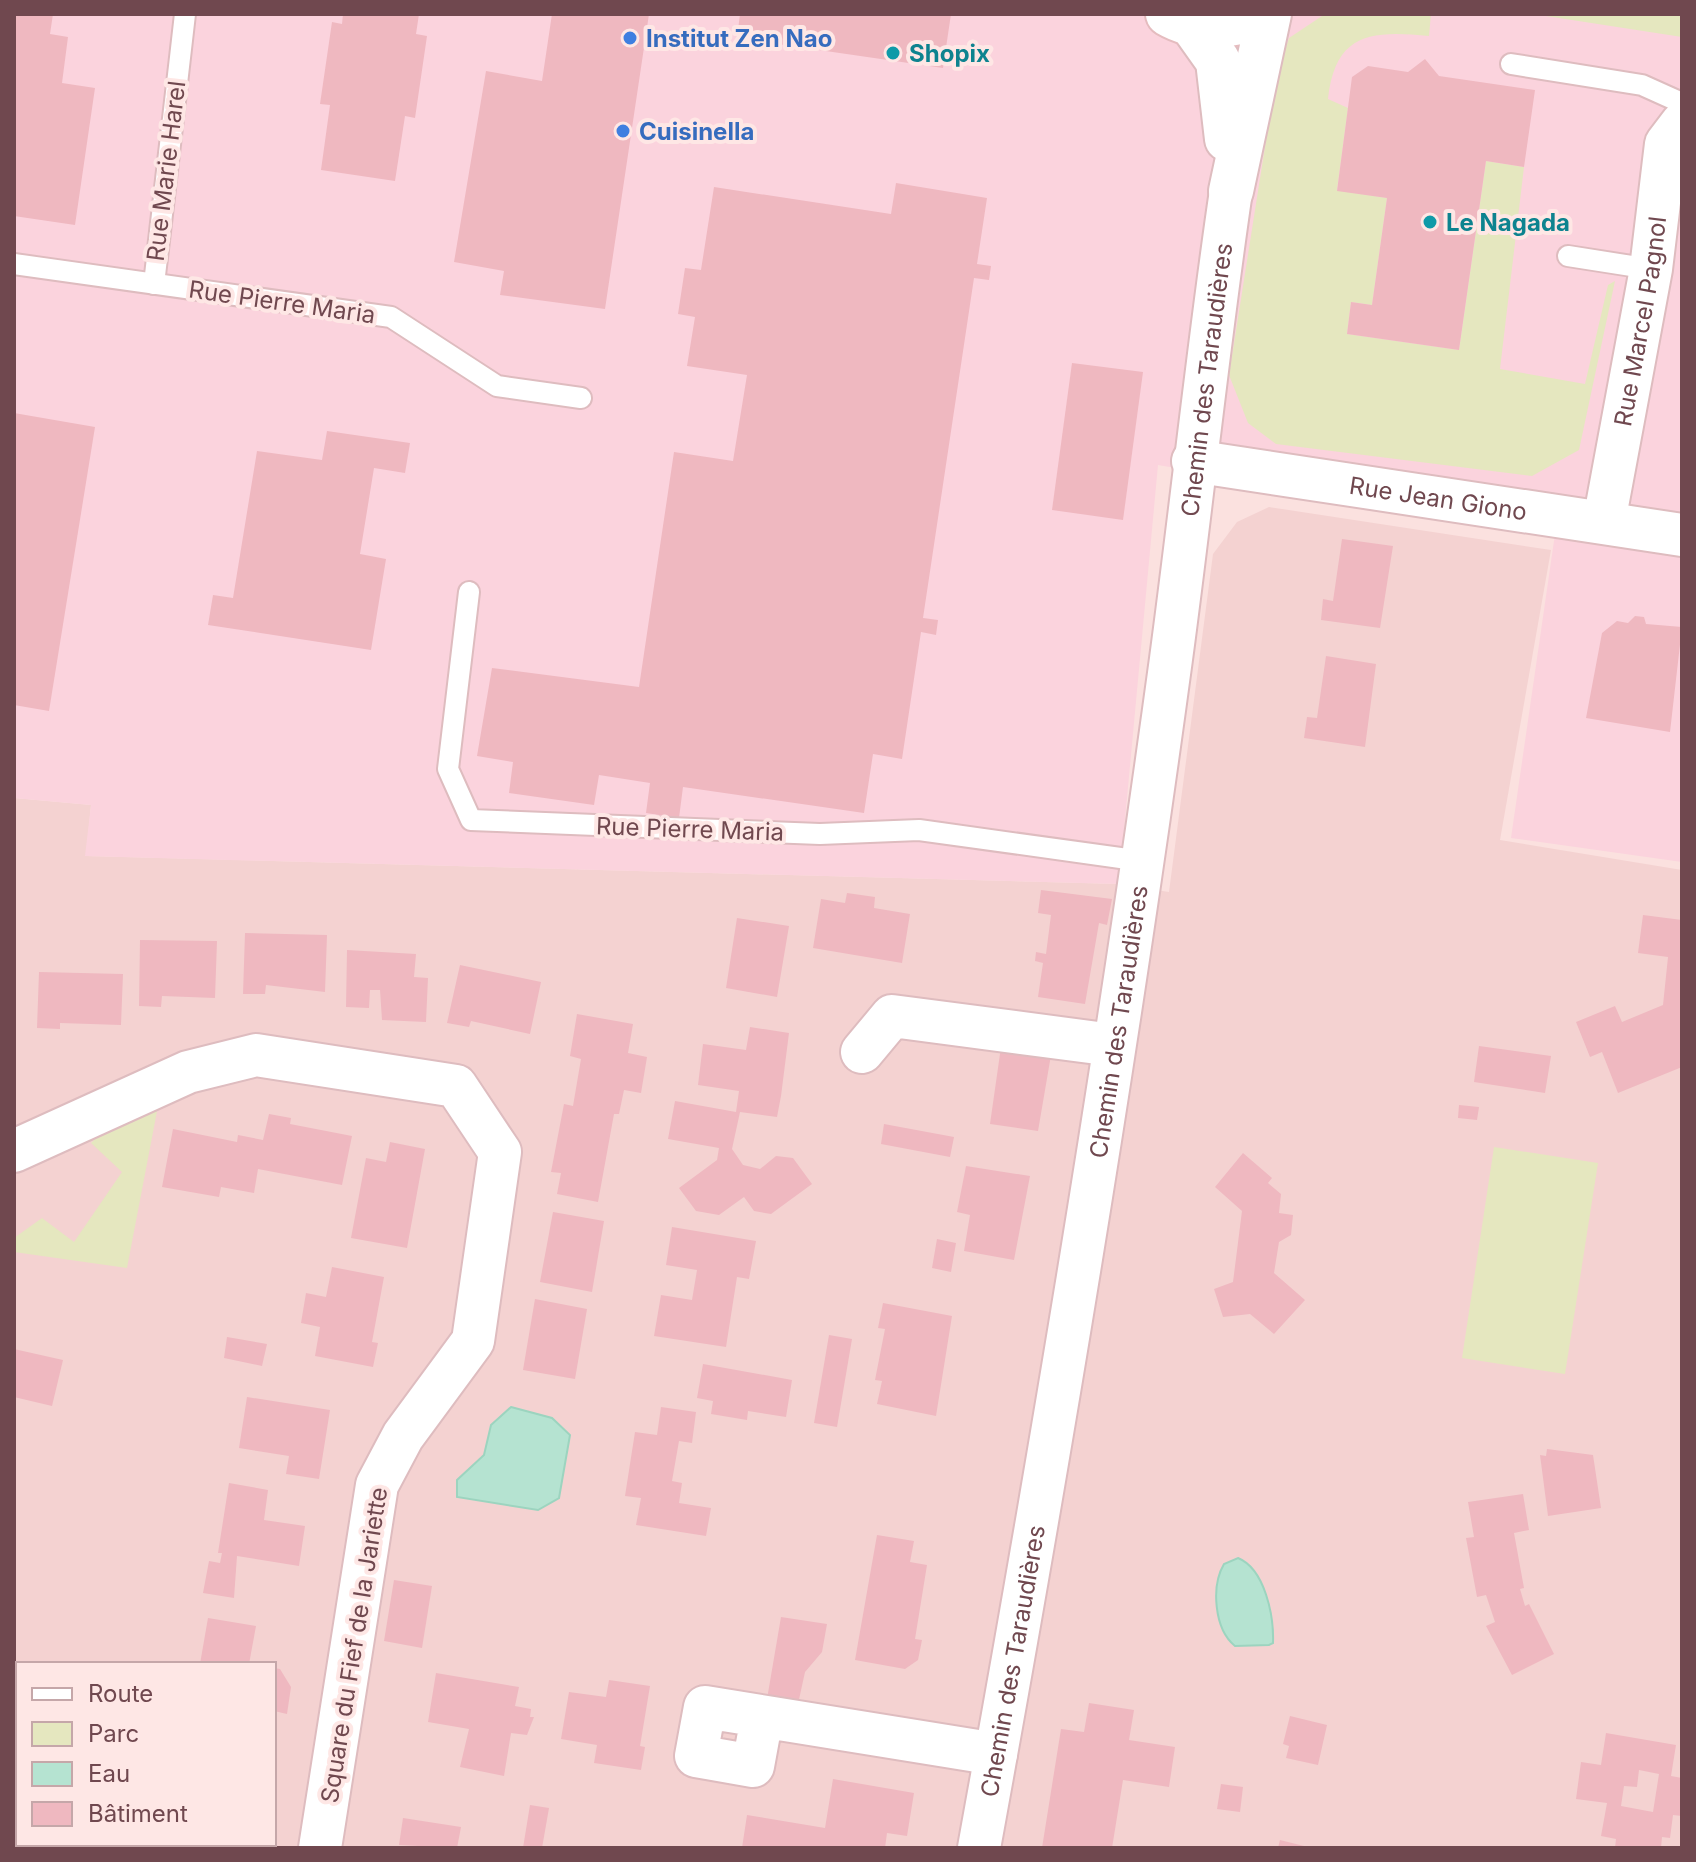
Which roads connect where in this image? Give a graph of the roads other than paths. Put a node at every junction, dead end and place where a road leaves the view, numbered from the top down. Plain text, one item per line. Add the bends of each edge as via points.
1 (185, 14) edge
2 (1263, 14) edge
3 (1269, 14) edge
4 (1179, 18) edge
5 (1511, 64) dead end
6 (1682, 103) edge
7 (1682, 123) edge
8 (1231, 191) junction
9 (1568, 256) dead end
10 (14, 264) edge
11 (1651, 269) junction
12 (154, 284) junction
13 (581, 398) dead end
14 (1193, 461) junction
15 (1604, 522) junction
16 (1682, 535) edge
17 (469, 592) dead end
18 (1142, 861) junction
19 (1113, 1045) junction
20 (862, 1052) dead end
21 (14, 1151) edge
22 (762, 1717) dead end
23 (996, 1754) junction
24 (320, 1848) edge
25 (979, 1848) edge

1 - 12 lane, Rue Marie Harel
2 - 4 street via 1218,26
3 - 8 street, Chemin des Taraudières
4 - 8 street, Chemin des Taraudières via 1218,61
5 - 6 lane via 1642,85
7 - 11 street, Rue Marcel Pagnol via 1666,144
8 - 14 street, Chemin des Taraudières
9 - 11 lane
10 - 12 lane, Rue Marie Harel
11 - 15 street, Rue Marcel Pagnol
12 - 13 lane, Rue Pierre Maria via 391,317 497,386
14 - 15 street, Rue Jean Giono
14 - 18 street, Chemin des Taraudières
15 - 16 street, Rue Jean Giono
17 - 18 lane, Rue Pierre Maria via 448,769 471,820 820,834 919,830
18 - 19 street, Chemin des Taraudières
19 - 20 street via 892,1016
19 - 23 street, Chemin des Taraudières
21 - 24 street, Square du Fief de la Jariette via 188,1072 256,1055 456,1086 500,1152 473,1341 403,1436 377,1485
22 - 23 street
23 - 25 street, Chemin des Taraudières

